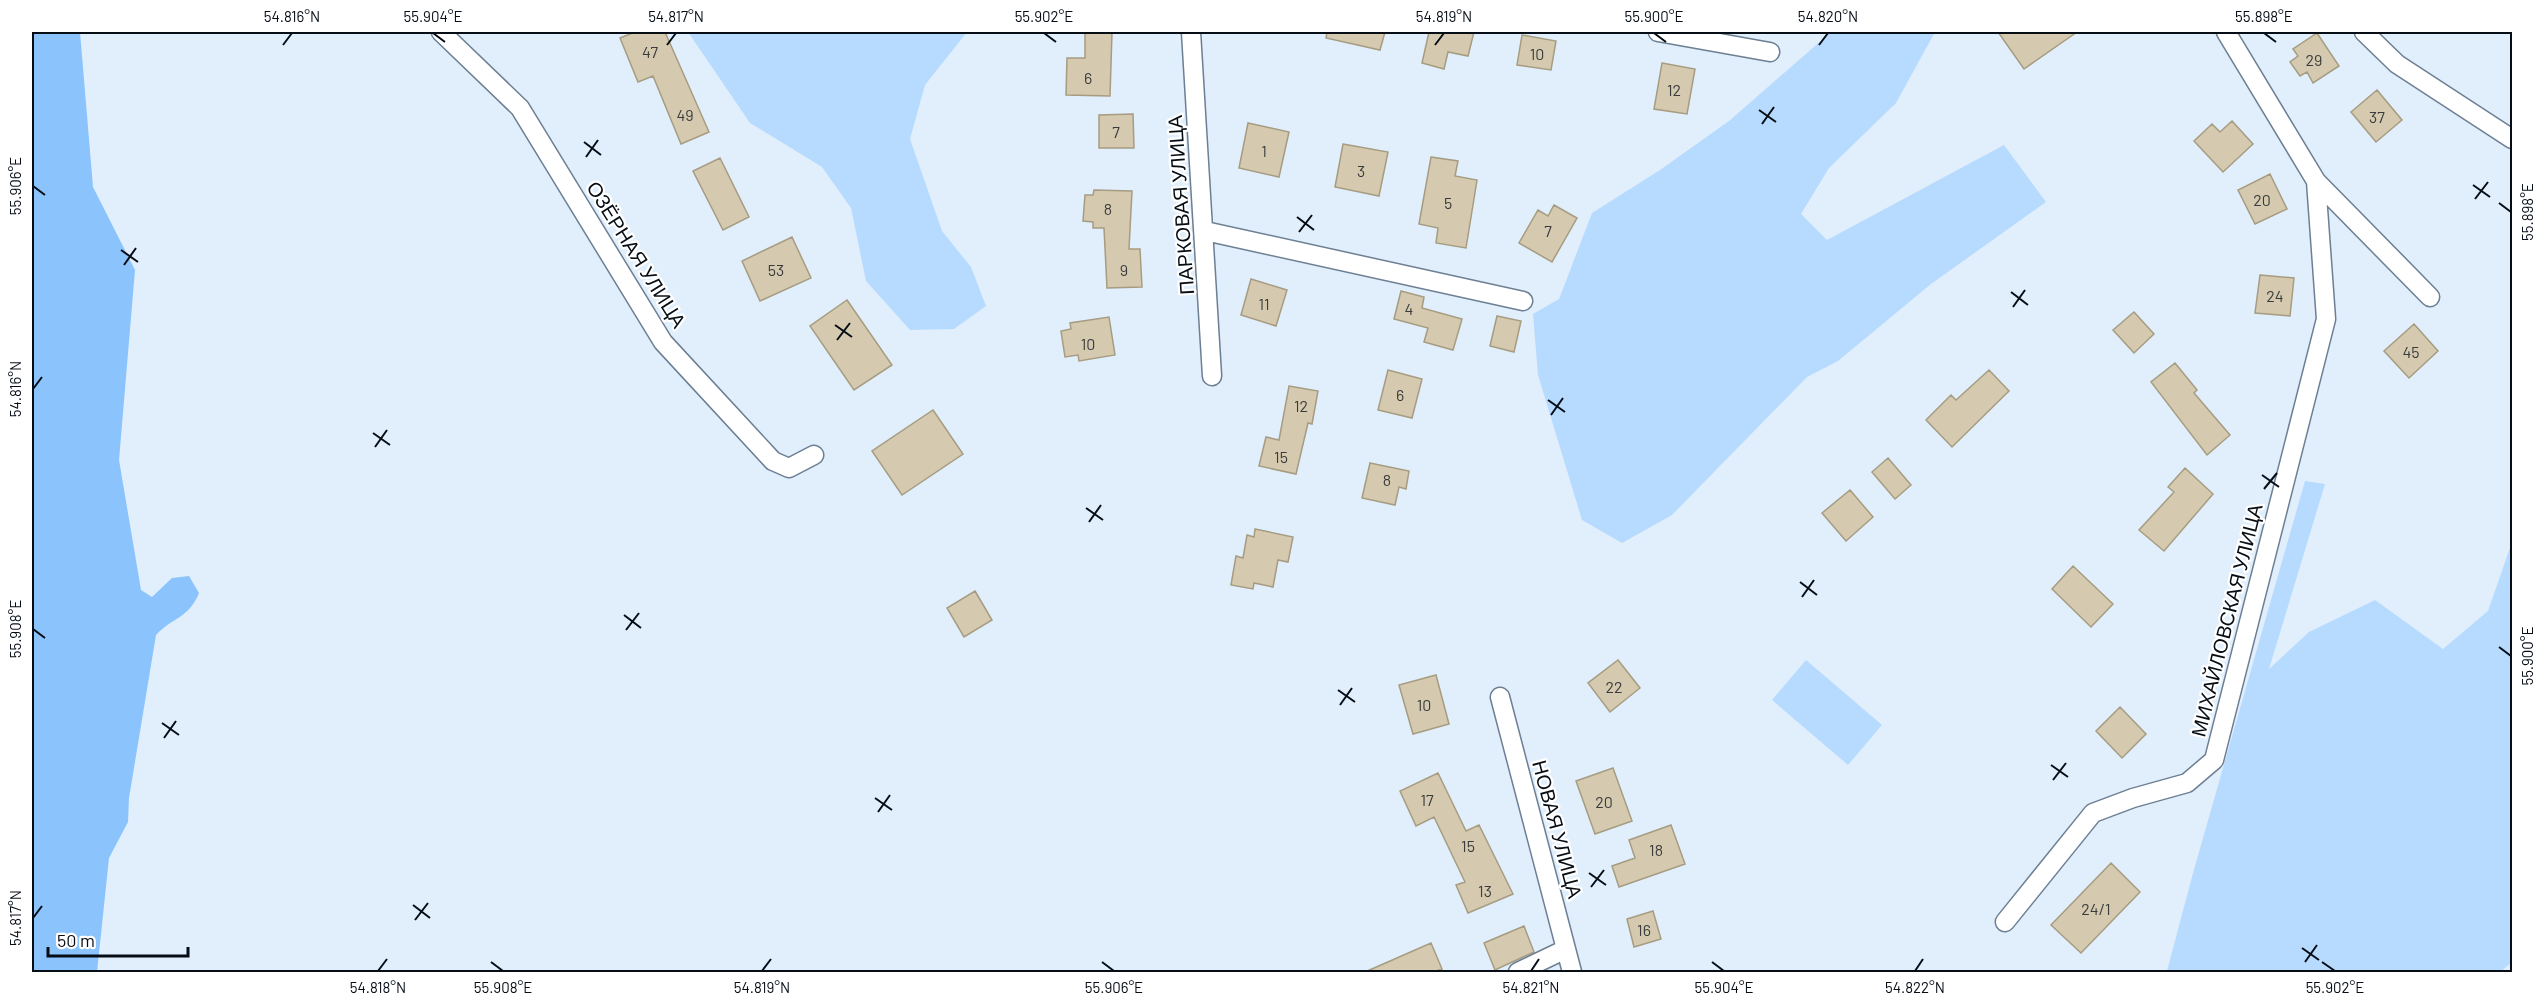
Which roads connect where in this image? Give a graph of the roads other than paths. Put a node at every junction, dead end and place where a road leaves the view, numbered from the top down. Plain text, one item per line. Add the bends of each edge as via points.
1 (441, 32) edge
2 (1191, 32) edge
3 (1658, 32) edge
4 (2364, 32) edge
5 (2230, 33) edge
6 (1770, 52) dead end
7 (2512, 139) edge
8 (2316, 181) junction
9 (1205, 231) junction
10 (2430, 297) dead end
11 (1523, 301) dead end
12 (1212, 376) dead end
13 (814, 455) dead end
14 (1500, 697) dead end
15 (2005, 922) dead end
16 (1566, 949) junction
17 (1518, 972) edge
18 (1572, 972) edge

1 - 13 street, ОЗЁРНАЯ УЛИЦА via 520,108 663,342 773,461 789,468
2 - 9 street, ПАРКОВАЯ УЛИЦА
3 - 6 street
4 - 7 street via 2397,64
5 - 8 street, МИХАЙЛОВСКАЯ УЛИЦА
8 - 10 street
8 - 15 street, МИХАЙЛОВСКАЯ УЛИЦА via 2326,319 2214,760 2187,783 2093,813
9 - 11 street
9 - 12 street, ПАРКОВАЯ УЛИЦА
14 - 16 street, НОВАЯ УЛИЦА
16 - 17 street
16 - 18 street, НОВАЯ УЛИЦА

